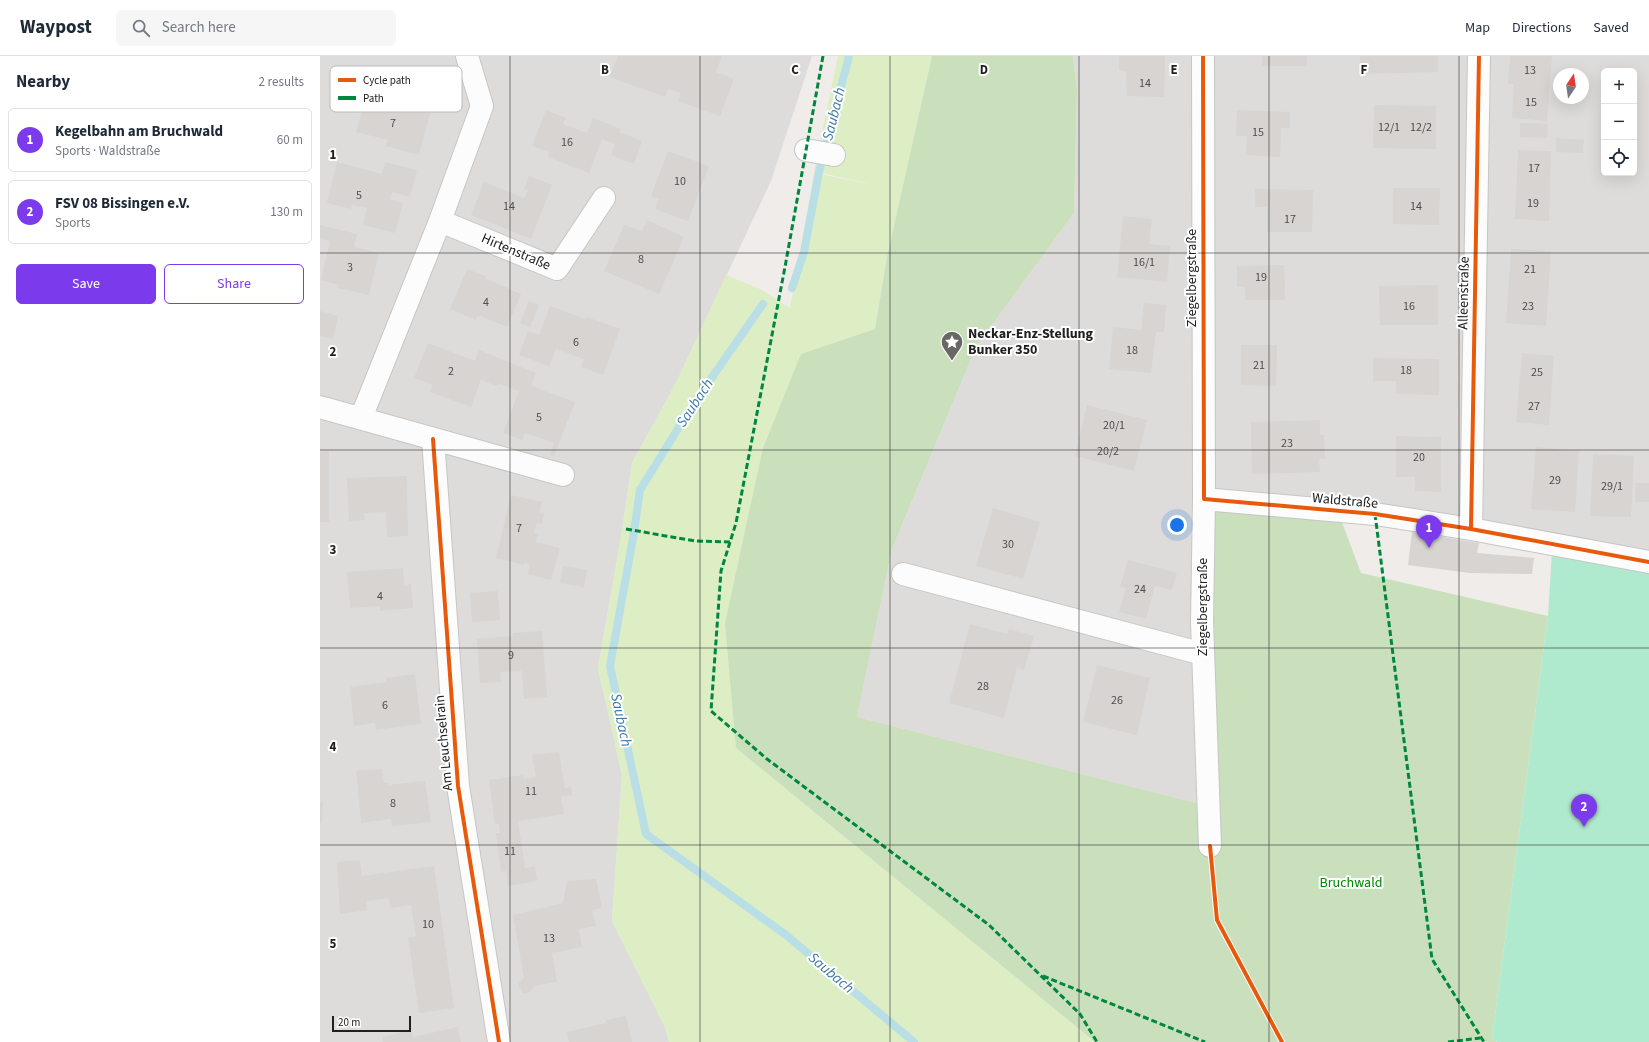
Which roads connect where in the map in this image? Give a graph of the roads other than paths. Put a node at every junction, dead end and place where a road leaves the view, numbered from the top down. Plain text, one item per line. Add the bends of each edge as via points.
1 (467, 56) edge
2 (1203, 56) edge
3 (1479, 56) edge
4 (604, 198) dead end
5 (440, 221) junction
6 (320, 407) edge
7 (362, 418) junction
8 (433, 439) junction
9 (563, 475) dead end
10 (1204, 499) junction
11 (1471, 529) junction
12 (1649, 562) edge
13 (903, 574) dead end
14 (1203, 654) junction
15 (1210, 846) dead end
16 (499, 1042) edge

1 - 5 street via 482,106
2 - 10 street, Ziegelbergstraße
3 - 11 street, Alleenstraße
4 - 5 street, Hirtenstraße via 557,269
5 - 7 street
6 - 7 street
7 - 8 street
8 - 9 street
8 - 16 street, Am Leuchselrain via 458,786
10 - 11 street, Waldstraße via 1375,514
10 - 14 street, Ziegelbergstraße
11 - 12 street, Waldstraße
13 - 14 street
14 - 15 street, Ziegelbergstraße

